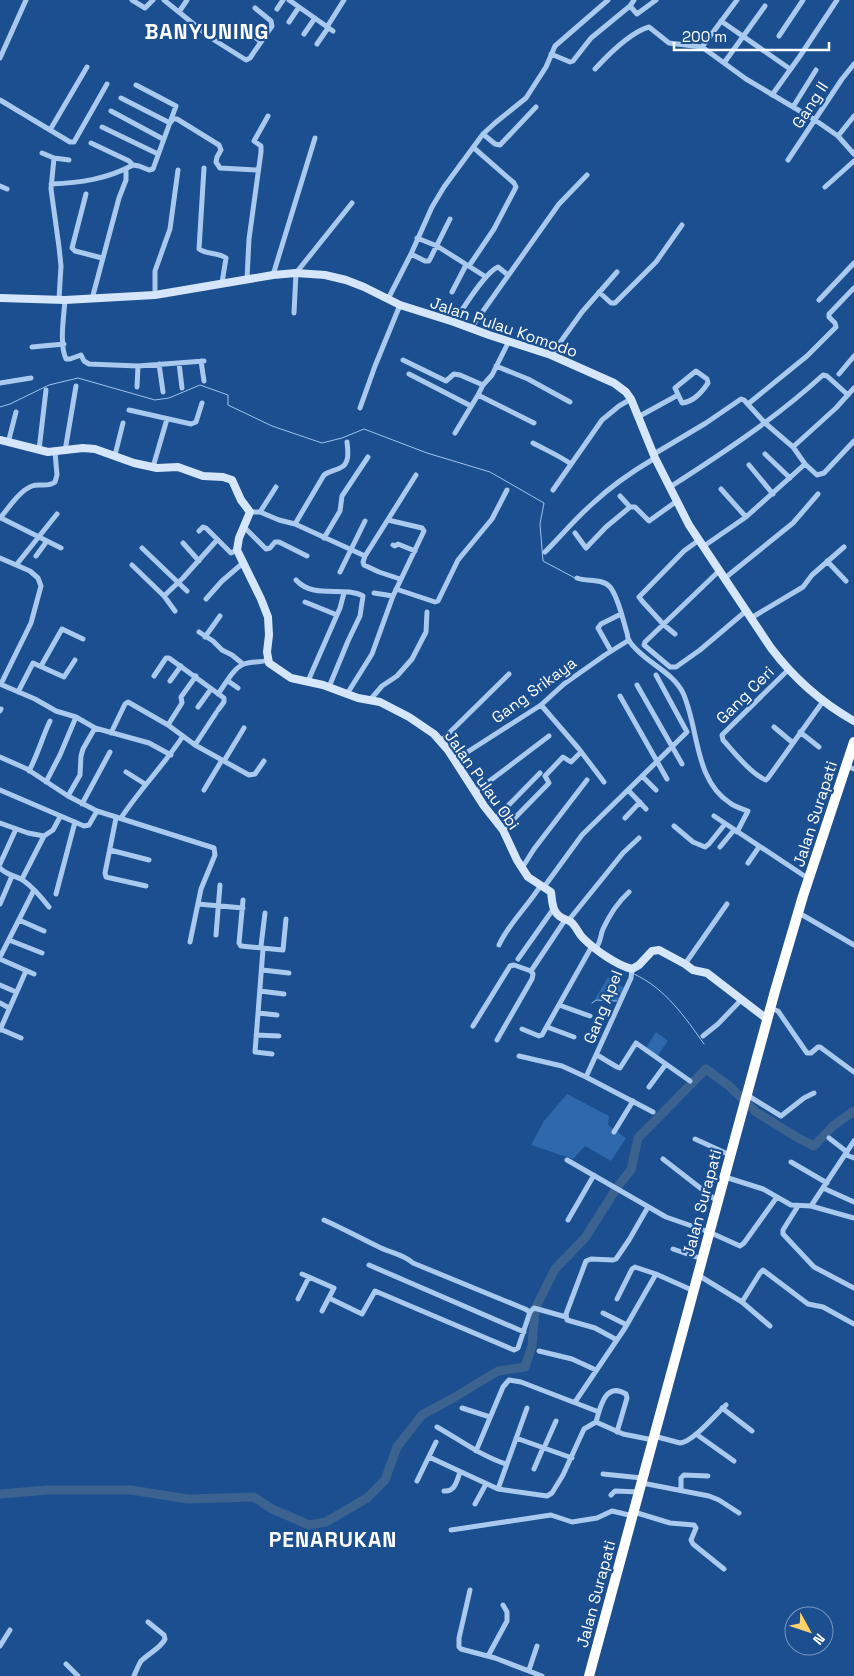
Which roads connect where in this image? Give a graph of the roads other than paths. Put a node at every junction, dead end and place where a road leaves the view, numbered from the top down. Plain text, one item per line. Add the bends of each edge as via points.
1 (26, 0) edge
2 (132, 0) edge
3 (153, 0) edge
4 (164, 0) edge
5 (187, 0) edge
6 (283, 0) edge
7 (289, 0) edge
8 (344, 0) edge
9 (608, 0) edge
10 (634, 0) edge
11 (656, 0) edge
12 (737, 0) edge
13 (803, 0) edge
14 (837, 0) edge
15 (630, 6) junction
16 (765, 6) dead end
17 (299, 7) junction
18 (255, 8) dead end
19 (277, 8) dead end
20 (179, 12) junction
21 (314, 18) junction
22 (722, 21) junction
23 (290, 22) dead end
24 (240, 25) dead end
25 (329, 29) junction
26 (304, 34) dead end
27 (744, 36) junction
28 (779, 36) dead end
29 (261, 42) junction
30 (317, 44) dead end
31 (702, 47) junction
32 (551, 54) junction
33 (0, 58) edge
34 (724, 64) junction
35 (854, 64) edge
36 (87, 67) dead end
37 (595, 69) dead end
38 (790, 70) junction
39 (816, 70) dead end
40 (107, 84) dead end
41 (136, 85) dead end
42 (772, 95) junction
43 (121, 98) dead end
44 (0, 100) edge
45 (536, 107) dead end
46 (793, 108) junction
47 (111, 111) dead end
48 (268, 116) dead end
49 (854, 116) edge
50 (815, 120) junction
51 (170, 123) junction
52 (102, 127) dead end
53 (50, 130) junction
54 (483, 134) junction
55 (838, 136) junction
56 (315, 138) dead end
57 (163, 139) junction
58 (91, 143) dead end
59 (474, 148) junction
60 (42, 153) dead end
61 (158, 154) junction
62 (854, 154) edge
63 (54, 158) junction
64 (69, 160) dead end
65 (788, 160) dead end
66 (854, 161) edge
67 (133, 166) junction
68 (204, 168) dead end
69 (126, 169) junction
70 (178, 170) dead end
71 (258, 170) junction
72 (587, 175) dead end
73 (51, 184) junction
74 (0, 186) edge
75 (826, 187) dead end
76 (7, 189) dead end
77 (86, 194) dead end
78 (352, 203) dead end
79 (450, 219) dead end
80 (682, 225) dead end
81 (417, 238) junction
82 (437, 246) junction
83 (411, 254) junction
84 (102, 258) junction
85 (854, 263) edge
86 (467, 265) junction
87 (617, 272) dead end
88 (296, 273) junction
89 (273, 274) junction
90 (508, 275) junction
91 (486, 277) junction
92 (247, 279) junction
93 (222, 284) junction
94 (854, 288) edge
95 (452, 292) dead end
96 (599, 292) junction
97 (155, 295) junction
98 (0, 298) edge
99 (92, 299) junction
100 (388, 299) junction
101 (62, 300) junction
102 (819, 300) dead end
103 (400, 305) junction
104 (294, 313) dead end
105 (454, 322) junction
106 (471, 328) junction
107 (509, 342) junction
108 (64, 344) junction
109 (32, 347) dead end
110 (551, 355) junction
111 (854, 356) edge
112 (403, 360) dead end
113 (179, 362) junction
114 (159, 364) junction
115 (138, 366) junction
116 (496, 366) junction
117 (408, 374) dead end
118 (838, 374) dead end
119 (31, 378) dead end
120 (204, 381) dead end
121 (0, 383) edge
122 (482, 385) junction
123 (76, 386) dead end
124 (137, 387) dead end
125 (182, 388) dead end
126 (854, 388) edge
127 (46, 390) dead end
128 (163, 392) dead end
129 (478, 395) junction
130 (848, 395) junction
131 (678, 396) junction
132 (631, 400) junction
133 (570, 402) dead end
134 (202, 403) dead end
135 (748, 404) junction
136 (471, 406) junction
137 (360, 408) dead end
138 (129, 410) dead end
139 (16, 412) dead end
140 (638, 417) junction
141 (166, 419) junction
142 (123, 423) dead end
143 (534, 423) dead end
144 (765, 423) junction
145 (455, 434) dead end
146 (0, 440) edge
147 (854, 441) edge
148 (347, 442) dead end
149 (8, 443) junction
150 (533, 443) dead end
151 (793, 447) junction
152 (39, 450) junction
153 (65, 451) junction
154 (55, 452) junction
155 (766, 454) dead end
156 (115, 455) junction
157 (655, 456) junction
158 (368, 457) dead end
159 (571, 464) junction
160 (805, 464) junction
161 (749, 465) dead end
162 (153, 467) junction
163 (416, 474) dead end
164 (790, 478) junction
165 (276, 487) dead end
166 (670, 487) junction
167 (722, 489) dead end
168 (507, 490) dead end
169 (553, 490) dead end
170 (773, 494) junction
171 (818, 494) dead end
172 (620, 496) dead end
173 (677, 501) junction
174 (630, 507) junction
175 (250, 512) junction
176 (260, 512) junction
177 (57, 514) dead end
178 (746, 517) junction
179 (0, 518) edge
180 (388, 520) junction
181 (365, 521) dead end
182 (296, 524) junction
183 (244, 527) junction
184 (199, 531) dead end
185 (575, 533) dead end
186 (40, 537) junction
187 (324, 538) junction
188 (217, 540) junction
189 (47, 541) junction
190 (702, 543) junction
191 (183, 544) dead end
192 (392, 545) dead end
193 (844, 547) dead end
194 (61, 548) dead end
195 (142, 548) dead end
196 (350, 549) junction
197 (237, 550) junction
198 (415, 551) junction
199 (545, 552) dead end
200 (36, 556) dead end
201 (307, 556) dead end
202 (366, 556) junction
203 (0, 558) edge
204 (199, 561) junction
205 (828, 561) junction
206 (243, 562) junction
207 (17, 564) junction
208 (132, 565) dead end
209 (720, 570) junction
210 (340, 572) dead end
211 (577, 578) dead end
212 (725, 578) junction
213 (400, 579) junction
214 (296, 580) dead end
215 (846, 581) dead end
216 (178, 583) junction
217 (396, 589) junction
218 (187, 591) dead end
219 (344, 593) junction
220 (374, 593) dead end
221 (164, 596) junction
222 (393, 596) junction
223 (206, 598) dead end
224 (305, 602) dead end
225 (175, 611) dead end
226 (426, 612) dead end
227 (337, 614) junction
228 (621, 614) junction
229 (749, 615) junction
230 (220, 616) dead end
231 (664, 625) junction
232 (199, 632) dead end
233 (675, 634) dead end
234 (205, 637) junction
235 (83, 639) dead end
236 (629, 640) junction
237 (610, 651) junction
238 (75, 660) dead end
239 (268, 660) junction
240 (243, 664) junction
241 (41, 666) junction
242 (181, 666) junction
243 (789, 669) junction
244 (509, 674) dead end
245 (656, 675) dead end
246 (154, 676) dead end
247 (196, 676) junction
248 (228, 680) junction
249 (308, 681) junction
250 (170, 682) dead end
251 (0, 684) edge
252 (637, 685) dead end
253 (329, 687) junction
254 (211, 688) junction
255 (238, 688) dead end
256 (18, 692) junction
257 (218, 694) junction
258 (347, 694) junction
259 (620, 696) dead end
260 (370, 700) junction
261 (824, 700) junction
262 (541, 705) junction
263 (198, 707) dead end
264 (76, 718) junction
265 (50, 721) dead end
266 (854, 721) edge
267 (168, 725) junction
268 (774, 727) dead end
269 (96, 728) junction
270 (244, 728) dead end
271 (800, 732) junction
272 (111, 733) junction
273 (183, 736) junction
274 (549, 736) dead end
275 (441, 741) junction
276 (854, 742) edge
277 (792, 743) junction
278 (195, 745) junction
279 (673, 746) junction
280 (819, 746) dead end
281 (110, 752) dead end
282 (581, 752) junction
283 (171, 755) junction
284 (0, 757) edge
285 (455, 760) junction
286 (223, 761) junction
287 (264, 761) dead end
288 (657, 761) junction
289 (682, 764) dead end
290 (850, 767) edge
291 (29, 771) junction
292 (126, 772) dead end
293 (540, 774) dead end
294 (642, 776) junction
295 (667, 778) dead end
296 (587, 780) dead end
297 (46, 782) junction
298 (604, 782) dead end
299 (145, 784) junction
300 (0, 790) edge
301 (204, 790) dead end
302 (628, 790) junction
303 (656, 790) dead end
304 (475, 792) junction
305 (68, 796) junction
306 (640, 802) junction
307 (82, 804) junction
308 (646, 809) dead end
309 (97, 811) junction
310 (60, 816) junction
311 (714, 816) dead end
312 (119, 818) junction
313 (625, 818) dead end
314 (495, 819) junction
315 (75, 822) junction
316 (0, 823) edge
317 (725, 824) junction
318 (674, 826) dead end
319 (16, 829) junction
320 (503, 830) junction
321 (736, 831) junction
322 (44, 836) junction
323 (639, 838) dead end
324 (759, 847) junction
325 (720, 848) dead end
326 (110, 850) junction
327 (149, 860) dead end
328 (748, 863) dead end
329 (0, 864) edge
330 (0, 868) edge
331 (522, 868) junction
332 (12, 876) junction
333 (22, 879) junction
334 (809, 879) junction
335 (220, 885) dead end
336 (146, 886) dead end
337 (542, 886) junction
338 (34, 890) junction
339 (629, 892) dead end
340 (56, 894) dead end
341 (243, 900) dead end
342 (0, 904) edge
343 (198, 904) junction
344 (727, 904) dead end
345 (218, 905) junction
346 (50, 907) dead end
347 (243, 908) junction
348 (554, 908) junction
349 (265, 913) dead end
350 (798, 913) junction
351 (286, 919) dead end
352 (19, 920) junction
353 (567, 920) junction
354 (44, 931) dead end
355 (216, 935) dead end
356 (9, 940) junction
357 (190, 942) dead end
358 (499, 945) dead end
359 (854, 945) edge
360 (594, 947) junction
361 (263, 949) junction
362 (42, 953) dead end
363 (0, 958) edge
364 (518, 959) dead end
365 (685, 964) junction
366 (26, 970) junction
367 (262, 970) junction
368 (531, 971) junction
369 (632, 972) junction
370 (289, 973) dead end
371 (34, 974) dead end
372 (0, 985) edge
373 (260, 991) junction
374 (16, 992) junction
375 (284, 994) dead end
376 (742, 1000) junction
377 (0, 1004) edge
378 (558, 1006) junction
379 (9, 1008) junction
380 (770, 1008) junction
381 (258, 1013) junction
382 (277, 1015) dead end
383 (590, 1016) dead end
384 (767, 1019) junction
385 (473, 1026) dead end
386 (547, 1027) junction
387 (522, 1029) dead end
388 (0, 1030) edge
389 (256, 1035) junction
390 (279, 1036) dead end
391 (703, 1036) dead end
392 (574, 1037) dead end
393 (21, 1038) dead end
394 (497, 1040) dead end
395 (272, 1054) dead end
396 (597, 1055) junction
397 (518, 1056) dead end
398 (666, 1064) junction
399 (854, 1072) edge
400 (586, 1076) junction
401 (690, 1081) dead end
402 (649, 1087) dead end
403 (814, 1093) dead end
404 (745, 1100) junction
405 (633, 1101) junction
406 (653, 1112) dead end
407 (614, 1132) dead end
408 (695, 1138) dead end
409 (829, 1138) dead end
410 (854, 1141) edge
411 (846, 1153) junction
412 (730, 1155) junction
413 (854, 1158) edge
414 (663, 1159) dead end
415 (567, 1160) dead end
416 (791, 1162) dead end
417 (594, 1175) junction
418 (724, 1176) junction
419 (825, 1185) junction
420 (777, 1198) junction
421 (718, 1202) junction
422 (854, 1202) edge
423 (798, 1206) junction
424 (811, 1206) junction
425 (648, 1207) junction
426 (854, 1218) edge
427 (324, 1220) dead end
428 (568, 1220) dead end
429 (709, 1232) junction
430 (673, 1249) dead end
431 (702, 1259) junction
432 (369, 1265) dead end
433 (302, 1274) dead end
434 (656, 1274) junction
435 (698, 1274) junction
436 (309, 1277) junction
437 (854, 1288) edge
438 (694, 1291) junction
439 (329, 1298) junction
440 (298, 1299) dead end
441 (617, 1299) dead end
442 (742, 1302) junction
443 (532, 1310) junction
444 (322, 1311) dead end
445 (603, 1313) dead end
446 (566, 1317) junction
447 (854, 1324) edge
448 (627, 1325) junction
449 (770, 1326) dead end
450 (524, 1332) junction
451 (617, 1340) junction
452 (539, 1352) dead end
453 (596, 1370) junction
454 (575, 1402) junction
455 (462, 1408) dead end
456 (527, 1408) dead end
457 (599, 1412) junction
458 (490, 1417) junction
459 (556, 1421) dead end
460 (596, 1422) junction
461 (437, 1427) dead end
462 (752, 1431) dead end
463 (617, 1432) junction
464 (696, 1434) junction
465 (516, 1438) junction
466 (654, 1438) junction
467 (436, 1442) dead end
468 (543, 1448) junction
469 (476, 1451) junction
470 (429, 1457) junction
471 (572, 1458) junction
472 (734, 1461) dead end
473 (506, 1464) junction
474 (534, 1469) dead end
475 (460, 1472) junction
476 (603, 1474) dead end
477 (708, 1476) dead end
478 (417, 1481) dead end
479 (486, 1484) junction
480 (641, 1484) junction
481 (498, 1488) junction
482 (681, 1490) junction
483 (444, 1491) dead end
484 (611, 1495) dead end
485 (475, 1504) dead end
486 (739, 1512) dead end
487 (633, 1514) junction
488 (451, 1530) dead end
489 (724, 1569) dead end
490 (470, 1590) dead end
491 (503, 1605) dead end
492 (148, 1622) dead end
493 (10, 1630) dead end
494 (0, 1646) edge
495 (537, 1646) dead end
496 (488, 1656) junction
497 (66, 1664) dead end
498 (529, 1670) junction
499 (78, 1676) edge
500 (134, 1676) edge
501 (542, 1676) edge
502 (589, 1676) edge

1 - 33 street
2 - 3 street via 145,8
4 - 20 street
5 - 20 street
6 - 19 street
7 - 17 street
8 - 25 street
9 - 32 street via 555,46
10 - 15 street
11 - 15 street via 637,14
12 - 22 street
13 - 28 street
14 - 38 street
15 - 32 street via 591,38 573,61
16 - 27 street
17 - 21 street
17 - 23 street
18 - 29 street via 272,24
20 - 29 street via 244,59 250,58
21 - 25 street
21 - 26 street
22 - 27 street
22 - 31 street
24 - 29 street
25 - 30 street
27 - 34 street
27 - 38 street
31 - 34 street
31 - 37 street via 669,43 645,27 611,52
32 - 54 street via 526,98
34 - 42 street
35 - 50 street, Gang II
36 - 53 street
38 - 42 street
39 - 46 street
40 - 53 street via 74,142
41 - 51 street via 176,106
42 - 46 street
43 - 51 street
44 - 53 street
45 - 54 street via 500,145
46 - 50 street
47 - 57 street
48 - 71 street via 254,141 261,146
49 - 55 street
50 - 55 street
50 - 65 street, Gang II
51 - 57 street
51 - 71 street via 177,119 220,147 216,162 220,168
52 - 61 street
54 - 59 street
55 - 62 street
56 - 89 street
57 - 61 street
58 - 67 street
59 - 81 street via 444,187
59 - 86 street via 516,187 494,229
60 - 63 street
61 - 67 street via 151,170
63 - 64 street
63 - 73 street
66 - 75 street
67 - 69 street
68 - 93 street via 199,249 226,258
69 - 73 street via 94,180
69 - 84 street via 126,180
70 - 97 street via 170,229 155,271
71 - 92 street
72 - 90 street via 559,204
73 - 101 street
74 - 76 street
77 - 84 street via 72,248
78 - 88 street
79 - 82 street
80 - 96 street via 656,262 615,303
81 - 82 street
81 - 83 street
82 - 83 street via 428,261
82 - 86 street
83 - 100 street
84 - 99 street
85 - 102 street
86 - 91 street
86 - 95 street
87 - 96 street
88 - 89 street, Jalan Pulau Komodo
88 - 100 street, Jalan Pulau Komodo via 346,280
88 - 104 street
89 - 92 street, Jalan Pulau Komodo
90 - 91 street via 498,267
90 - 106 street
91 - 105 street
92 - 93 street, Jalan Pulau Komodo
93 - 97 street, Jalan Pulau Komodo
94 - 135 street via 829,314 836,327 807,356
96 - 110 street
97 - 99 street, Jalan Pulau Komodo
98 - 101 street, Jalan Pulau Komodo
99 - 101 street, Jalan Pulau Komodo
100 - 103 street, Jalan Pulau Komodo
101 - 108 street
103 - 105 street, Jalan Pulau Komodo
103 - 137 street
105 - 106 street, Jalan Pulau Komodo
106 - 107 street, Jalan Pulau Komodo
107 - 110 street, Jalan Pulau Komodo
107 - 116 street
108 - 109 street
108 - 115 street via 68,360 81,355 89,364
110 - 132 street, Jalan Pulau Komodo via 614,383
111 - 118 street
112 - 122 street via 446,380 454,374
113 - 114 street
113 - 120 street via 203,361
113 - 125 street
114 - 115 street
114 - 128 street
115 - 124 street
116 - 122 street
116 - 133 street
117 - 136 street
119 - 121 street
122 - 129 street
123 - 153 street
126 - 130 street
127 - 152 street
129 - 136 street
129 - 143 street
130 - 144 street via 824,375
130 - 151 street
131 - 131 street via 676,386 696,371 708,380 708,385 691,400 683,403
131 - 140 street
132 - 140 street, Jalan Pulau Komodo
132 - 159 street via 602,420
134 - 141 street via 194,424
135 - 144 street
135 - 157 street via 739,399
136 - 145 street
138 - 141 street
139 - 149 street
140 - 157 street, Jalan Pulau Komodo
141 - 162 street
142 - 156 street
144 - 151 street
144 - 166 street
146 - 149 street
147 - 160 street via 820,475
148 - 182 street via 345,464 324,475
149 - 152 street
150 - 159 street
151 - 160 street
152 - 154 street
153 - 154 street
153 - 156 street via 89,448
154 - 179 street via 55,482 49,486 30,487
155 - 164 street
156 - 162 street
157 - 166 street, Jalan Pulau Komodo
157 - 199 street via 603,494
158 - 187 street via 342,496 340,511
159 - 169 street
160 - 164 street
161 - 170 street
162 - 175 street via 178,467 203,476 229,478
163 - 180 street
164 - 170 street
165 - 176 street
166 - 173 street, Jalan Pulau Komodo
167 - 178 street
168 - 217 street via 492,519 458,560 438,601
170 - 178 street
171 - 212 street via 793,523
172 - 174 street
173 - 174 street via 649,521 635,506
173 - 190 street, Jalan Pulau Komodo
174 - 185 street via 586,548
175 - 176 street
175 - 183 street
176 - 182 street
177 - 186 street
178 - 190 street
179 - 186 street
180 - 198 street via 424,530
180 - 202 street
181 - 196 street
182 - 187 street
183 - 197 street
183 - 201 street via 266,549 280,542
184 - 188 street via 206,528
186 - 189 street
186 - 207 street
187 - 196 street
188 - 197 street via 231,553
188 - 204 street
189 - 194 street
189 - 200 street
190 - 209 street, Jalan Pulau Komodo
190 - 231 street via 684,552 639,597
191 - 204 street
192 - 198 street
193 - 205 street
195 - 216 street
196 - 202 street
196 - 210 street
197 - 206 street
198 - 213 street
202 - 213 street via 364,565
203 - 207 street
204 - 216 street
205 - 215 street
205 - 229 street via 803,587
206 - 223 street
206 - 239 street via 268,617
207 - 251 street via 36,575 40,580 40,590 31,623
208 - 221 street
209 - 212 street, Jalan Pulau Komodo
209 - 231 street
211 - 228 street via 609,586
212 - 229 street, Jalan Pulau Komodo
213 - 217 street
214 - 219 street via 301,586 317,591
216 - 218 street
216 - 221 street
217 - 222 street
219 - 227 street
219 - 253 street via 363,596 362,612
220 - 222 street
221 - 225 street
222 - 258 street via 372,654
224 - 227 street
226 - 260 street via 426,632 412,659
227 - 249 street
228 - 236 street
228 - 237 street via 598,628
229 - 231 street via 674,668 644,645
229 - 243 street, Jalan Pulau Komodo
230 - 234 street
231 - 233 street
232 - 234 street
234 - 240 street
235 - 241 street via 62,629
236 - 237 street, Gang Srikaya
236 - 321 street via 644,658 677,683 708,778 723,798 748,811
237 - 262 street, Gang Srikaya
238 - 241 street via 64,677
239 - 240 street
239 - 249 street, Jalan Pulau Obi via 292,678
240 - 248 street
241 - 256 street via 32,664
242 - 246 street via 168,658
242 - 247 street
242 - 250 street
243 - 261 street, Jalan Pulau Komodo
243 - 277 street, Gang Ceri via 722,736 743,762 766,780
244 - 275 street
245 - 279 street via 687,732
247 - 254 street
247 - 267 street
248 - 255 street
248 - 257 street
249 - 253 street, Jalan Pulau Obi
251 - 256 street
252 - 279 street
253 - 258 street, Jalan Pulau Obi
254 - 257 street
254 - 263 street
256 - 264 street
257 - 278 street via 224,700
258 - 260 street, Jalan Pulau Obi
259 - 288 street
260 - 275 street, Jalan Pulau Obi via 409,717
261 - 266 street, Jalan Pulau Komodo
261 - 271 street
262 - 282 street
262 - 285 street, Gang Srikaya
264 - 269 street
264 - 297 street
265 - 291 street
267 - 272 street via 128,702
267 - 273 street
268 - 277 street
269 - 272 street
269 - 305 street via 81,756 80,775
270 - 286 street
271 - 277 street
271 - 280 street
272 - 283 street via 149,743
273 - 278 street
273 - 283 street
274 - 304 street
275 - 285 street, Jalan Pulau Obi
276 - 290 highway, Jalan Surapati
278 - 286 street
279 - 288 street
279 - 289 street
281 - 307 street
282 - 298 street
282 - 320 street via 571,762 563,757 544,776 549,783
283 - 299 street
284 - 291 street
285 - 304 street, Jalan Pulau Obi
286 - 287 street via 251,776
286 - 301 street
288 - 294 street
288 - 295 street
290 - 334 highway, Jalan Surapati
291 - 297 street
292 - 299 street
293 - 314 street
294 - 302 street
294 - 303 street
296 - 331 street
297 - 305 street
299 - 312 street
300 - 310 street
302 - 306 street
302 - 337 street via 582,835
304 - 314 street, Jalan Pulau Obi
305 - 307 street
306 - 308 street
306 - 313 street
307 - 309 street
309 - 312 street
309 - 315 street via 87,826
310 - 315 street
310 - 322 street via 53,830
311 - 317 street
312 - 326 street
312 - 343 street via 214,848 215,855
314 - 320 street, Jalan Pulau Obi
315 - 340 street
316 - 319 street
317 - 318 street via 705,848
317 - 321 street
319 - 322 street
319 - 329 street
320 - 331 street, Jalan Pulau Obi
321 - 324 street
321 - 325 street
322 - 333 street
323 - 353 street via 623,852
324 - 328 street
324 - 334 street
326 - 327 street
326 - 336 street via 106,877
330 - 332 street
331 - 337 street, Jalan Pulau Obi via 528,877
332 - 333 street
332 - 342 street
333 - 338 street
334 - 350 highway, Jalan Surapati
335 - 345 street
337 - 348 street, Jalan Pulau Obi via 551,892
337 - 358 street
338 - 346 street
338 - 352 street
339 - 360 street via 612,913
341 - 347 street
343 - 345 street
343 - 357 street
344 - 365 street
345 - 347 street
345 - 355 street
347 - 361 street via 239,944
348 - 353 street, Jalan Pulau Obi via 560,918
348 - 364 street
349 - 361 street
350 - 359 street
350 - 380 highway, Jalan Surapati
351 - 361 street via 283,949
352 - 354 street
352 - 356 street
353 - 360 street, Jalan Pulau Obi
353 - 368 street
356 - 362 street
356 - 363 street
360 - 369 street, Jalan Pulau Obi
360 - 378 street
361 - 367 street
363 - 366 street
365 - 369 street via 656,950
365 - 376 street via 693,970 707,973
366 - 371 street
366 - 374 street
367 - 370 street
367 - 373 street
368 - 385 street via 510,966
368 - 394 street via 532,979
369 - 396 street, Gang Apel
372 - 374 street
373 - 375 street
373 - 381 street
374 - 379 street
376 - 384 street
376 - 391 street
377 - 379 street
378 - 383 street
378 - 386 street
379 - 388 street
380 - 384 highway, Jalan Surapati
380 - 399 street via 778,1011 807,1053 820,1047
381 - 382 street
381 - 389 street
384 - 404 highway, Jalan Surapati
386 - 387 street via 540,1037
386 - 392 street
388 - 393 street
389 - 390 street
389 - 395 street via 255,1052
396 - 398 street, Gang Apel via 620,1068 636,1043
396 - 400 street, Gang Apel
397 - 400 street via 562,1066
398 - 401 street, Gang Apel
398 - 402 street
400 - 405 street
403 - 404 street via 780,1116
404 - 412 highway, Jalan Surapati
405 - 406 street
405 - 407 street
408 - 412 street
409 - 411 street
410 - 411 street
411 - 413 street
411 - 419 street
412 - 418 highway, Jalan Surapati
414 - 421 street
415 - 417 street
416 - 419 street
417 - 425 street
417 - 428 street
418 - 420 street via 763,1189
418 - 421 highway, Jalan Surapati
419 - 422 street
419 - 424 street
420 - 423 street
420 - 429 street via 742,1245
421 - 429 highway, Jalan Surapati
423 - 424 street
423 - 437 street via 783,1234 814,1267
424 - 426 street
425 - 429 street
425 - 446 street via 616,1259 586,1261
427 - 443 street via 413,1263
429 - 431 highway, Jalan Surapati
430 - 431 street
431 - 435 highway, Jalan Surapati
432 - 450 street
433 - 436 street
434 - 438 street
434 - 441 street via 634,1268
434 - 448 street
435 - 438 highway, Jalan Surapati
435 - 442 street
436 - 439 street via 334,1288
436 - 440 street
438 - 466 highway, Jalan Surapati
439 - 444 street
439 - 450 street via 362,1314 375,1291 514,1350 518,1348
442 - 447 street via 765,1270 808,1304 823,1307
442 - 449 street
443 - 446 street
443 - 450 street
445 - 448 street
446 - 451 street
448 - 451 street
451 - 453 street
452 - 453 street via 572,1359
453 - 454 street
454 - 457 street
454 - 458 street via 510,1380 502,1387
455 - 458 street
456 - 465 street
457 - 460 street
457 - 463 street via 604,1397 609,1393 626,1394
458 - 469 street
459 - 468 street
460 - 463 street
460 - 471 street via 584,1429
461 - 469 street
462 - 464 street via 724,1407
463 - 466 street
464 - 466 street via 684,1443
464 - 472 street
465 - 468 street
465 - 473 street
466 - 480 highway, Jalan Surapati
467 - 470 street
468 - 471 street
468 - 474 street
469 - 473 street
470 - 475 street
470 - 478 street
471 - 481 street via 548,1496
473 - 481 street
475 - 479 street
475 - 483 street via 453,1489
476 - 480 street
477 - 482 street via 684,1475
479 - 481 street
479 - 485 street
480 - 482 street
480 - 484 street
480 - 487 highway, Jalan Surapati
482 - 486 street via 710,1496
487 - 488 street via 612,1511 597,1518 572,1522 551,1515
487 - 489 street via 694,1525 693,1544
487 - 502 highway, Jalan Surapati
490 - 496 street via 458,1644 461,1649
491 - 496 street via 507,1621
492 - 500 street via 164,1635 164,1644 141,1662
493 - 494 street
495 - 498 street
496 - 498 street
497 - 499 street
498 - 501 street

